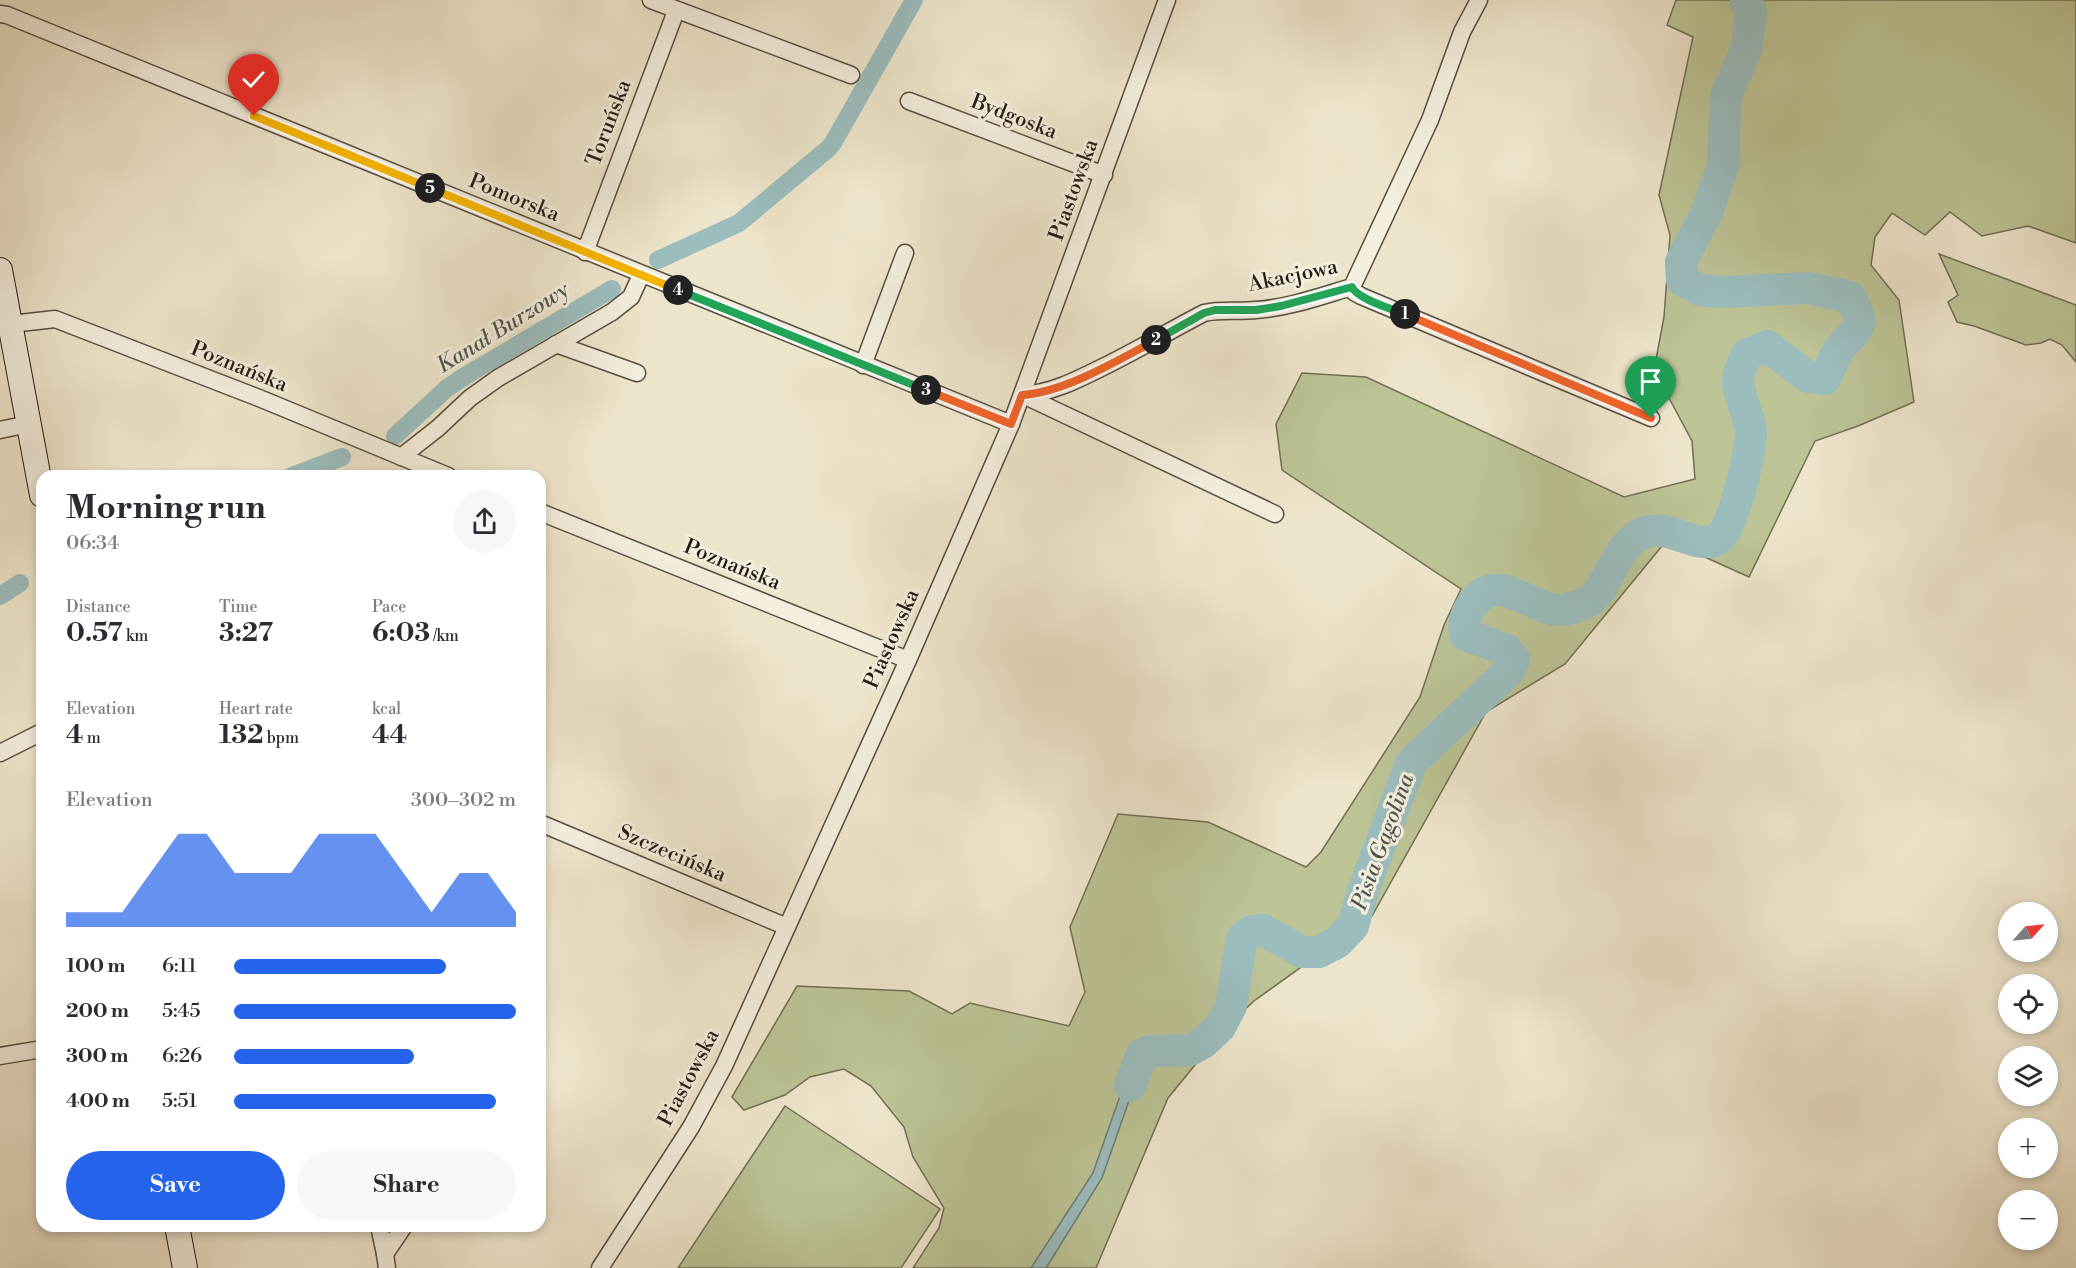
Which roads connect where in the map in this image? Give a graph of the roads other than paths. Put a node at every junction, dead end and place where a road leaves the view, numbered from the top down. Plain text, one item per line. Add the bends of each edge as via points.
1 (651, 0) edge
2 (1167, 0) edge
3 (1479, 0) edge
4 (676, 11) junction
5 (0, 14) edge
6 (851, 75) dead end
7 (909, 101) dead end
8 (1104, 175) junction
9 (585, 252) junction
10 (905, 253) dead end
11 (0, 270) edge
12 (641, 275) junction
13 (1352, 287) junction
14 (11, 324) junction
15 (556, 344) junction
16 (863, 365) junction
17 (637, 373) dead end
18 (1022, 395) junction
19 (1651, 418) dead end
20 (28, 424) junction
21 (1011, 424) junction
22 (0, 430) edge
23 (401, 457) junction
24 (37, 470) edge
25 (433, 470) edge
26 (1275, 514) dead end
27 (546, 515) edge
28 (908, 660) junction
29 (36, 735) edge
30 (0, 753) edge
31 (546, 826) edge
32 (787, 927) junction
33 (36, 1049) edge
34 (0, 1056) edge
35 (178, 1232) edge
36 (380, 1232) edge
37 (401, 1232) edge
38 (386, 1261) edge
39 (185, 1268) edge
40 (600, 1268) edge

1 - 4 street
2 - 8 street, Piastowska
3 - 13 street, Akacjowa via 1462,32 1430,120
4 - 6 street
4 - 9 street, Toruńska
5 - 9 street, Pomorska
7 - 8 street, Bydgoska
8 - 18 street, Piastowska
9 - 12 street, Pomorska
10 - 16 street
11 - 14 street
12 - 15 street via 631,297
12 - 16 street, Pomorska
13 - 18 street, Akacjowa via 1281,306 1204,313 1070,383 1040,394
13 - 19 street via 1361,296
14 - 20 street
14 - 23 street, Poznańska via 55,319
15 - 17 street
15 - 23 street via 470,398
16 - 21 street, Pomorska
18 - 21 street, Piastowska
18 - 26 street
20 - 22 street
20 - 24 street
21 - 28 street, Piastowska
23 - 25 street, Poznańska
27 - 28 street, Poznańska
28 - 32 street, Piastowska
29 - 30 street
31 - 32 street, Szczecińska
32 - 40 street, Piastowska via 724,1066 691,1127
33 - 34 street
35 - 39 street
36 - 38 street
37 - 38 street

